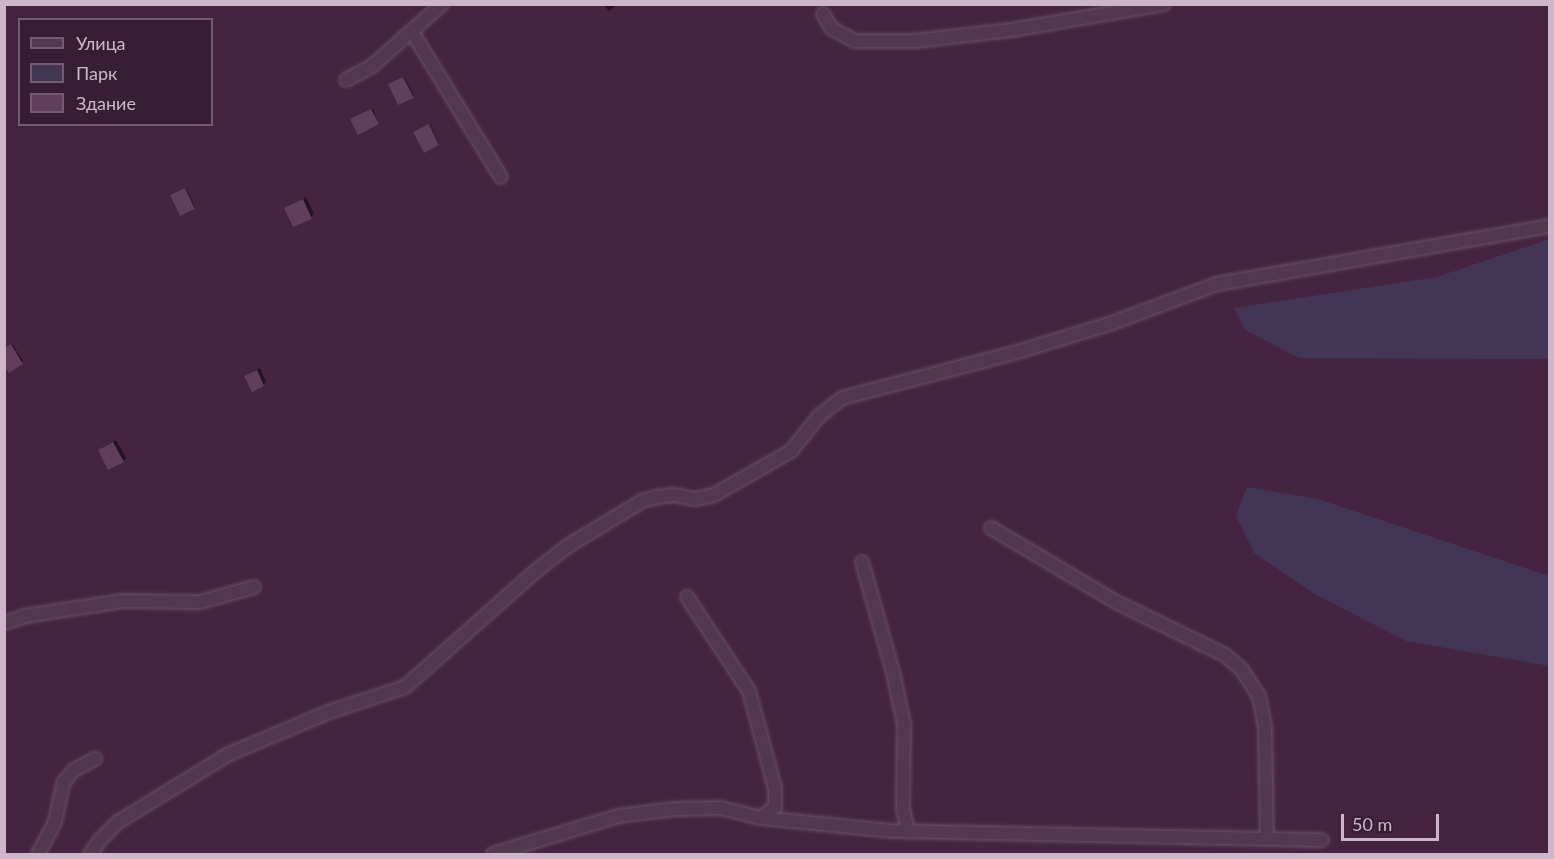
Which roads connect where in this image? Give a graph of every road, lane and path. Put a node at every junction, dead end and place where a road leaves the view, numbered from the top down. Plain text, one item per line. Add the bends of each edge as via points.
1 (442, 4) edge
2 (1164, 4) edge
3 (823, 14) dead end
4 (412, 32) junction
5 (346, 80) dead end
6 (501, 177) dead end
7 (1550, 226) edge
8 (991, 528) dead end
9 (862, 562) dead end
10 (254, 587) dead end
11 (687, 597) dead end
12 (4, 623) edge
13 (95, 759) dead end
14 (761, 818) junction
15 (908, 831) junction
16 (1267, 838) junction
17 (1322, 840) dead end
18 (38, 855) edge
19 (90, 855) edge
20 (493, 855) edge

1 - 4 street
2 - 3 street via 1011,30 915,41 854,41 831,28
4 - 5 street via 372,66
4 - 6 street
7 - 19 street via 1217,284 1112,323 1014,353 842,398 819,416 791,451 714,495 642,501 568,546 405,687 329,712 229,754 118,822
8 - 16 street via 1118,603 1225,655 1242,669 1259,696 1265,728
9 - 15 street via 904,724 903,809
10 - 12 street via 200,602 123,601 25,616
11 - 14 street via 749,691 775,788 775,807
13 - 18 street via 74,770 63,783 56,822
14 - 15 street
14 - 20 street via 721,808 618,816
15 - 16 street
16 - 17 street

